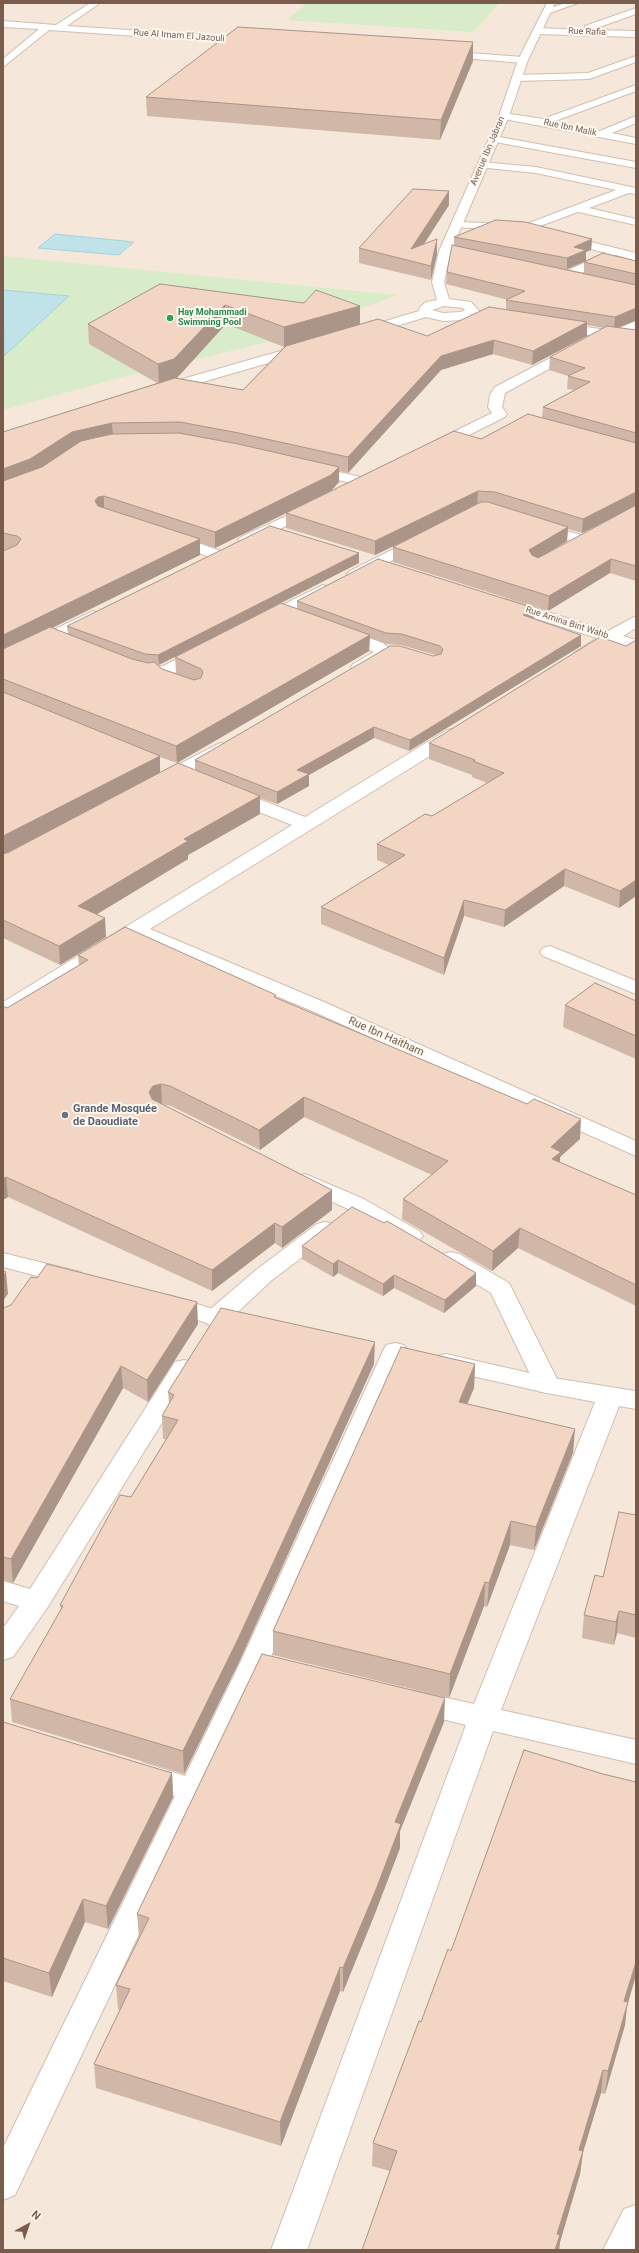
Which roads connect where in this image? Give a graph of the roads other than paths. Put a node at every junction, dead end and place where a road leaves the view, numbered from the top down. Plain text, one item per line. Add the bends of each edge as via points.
1 (96, 3) edge
2 (574, 3) edge
3 (549, 7) edge
4 (636, 11) edge
5 (3, 24) edge
6 (52, 28) junction
7 (538, 31) junction
8 (576, 32) junction
9 (636, 34) edge
10 (262, 42) edge
11 (436, 54) edge
12 (636, 59) edge
13 (523, 60) junction
14 (3, 64) edge
15 (517, 78) junction
16 (636, 88) edge
17 (504, 116) junction
18 (635, 120) edge
19 (544, 122) junction
20 (601, 134) junction
21 (494, 139) junction
22 (636, 141) edge
23 (482, 165) junction
24 (636, 165) edge
25 (632, 190) edge
26 (578, 208) junction
27 (636, 222) edge
28 (458, 225) junction
29 (525, 228) junction
30 (445, 251) junction
31 (617, 252) junction
32 (461, 254) edge
33 (636, 256) edge
34 (553, 272) edge
35 (568, 275) junction
36 (583, 279) edge
37 (444, 302) junction
38 (427, 313) junction
39 (471, 313) junction
40 (514, 321) edge
41 (544, 325) edge
42 (636, 325) edge
43 (609, 335) junction
44 (348, 336) edge
45 (636, 338) edge
46 (317, 345) edge
47 (152, 392) edge
48 (500, 414) junction
49 (515, 419) edge
50 (422, 454) edge
51 (298, 467) edge
52 (379, 475) edge
53 (364, 482) junction
54 (344, 492) edge
55 (324, 502) edge
56 (524, 522) edge
57 (270, 529) junction
58 (596, 533) edge
59 (156, 534) edge
60 (430, 535) edge
61 (291, 536) edge
62 (582, 540) junction
63 (563, 551) edge
64 (216, 554) junction
65 (356, 556) edge
66 (201, 561) edge
67 (377, 563) junction
68 (399, 570) edge
69 (490, 599) edge
70 (109, 608) edge
71 (279, 612) junction
72 (302, 620) edge
73 (636, 621) edge
74 (251, 626) edge
75 (325, 627) edge
76 (52, 636) junction
77 (610, 637) junction
78 (74, 645) edge
79 (216, 645) edge
80 (636, 645) edge
81 (3, 660) edge
82 (569, 662) edge
83 (125, 665) edge
84 (159, 672) junction
85 (344, 677) edge
86 (175, 682) edge
87 (469, 725) edge
88 (231, 742) edge
89 (155, 764) edge
90 (177, 773) junction
91 (149, 788) edge
92 (308, 825) junction
93 (135, 930) junction
94 (550, 952) dead end
95 (636, 988) edge
96 (6, 1007) edge
97 (636, 1149) edge
98 (288, 1174) edge
99 (356, 1204) junction
100 (3, 1260) edge
101 (40, 1269) junction
102 (92, 1282) edge
103 (26, 1289) edge
104 (148, 1297) edge
105 (263, 1327) edge
106 (205, 1336) junction
107 (547, 1385) junction
108 (623, 1397) edge
109 (3, 1591) edge
110 (37, 1601) junction
111 (3, 1650) edge
112 (391, 1696) edge
113 (483, 1719) junction
114 (636, 1752) edge
115 (117, 1767) edge
116 (193, 1790) junction
117 (3, 2184) edge
118 (636, 2221) edge
119 (289, 2250) edge
120 (621, 2250) edge

1 - 6 street
2 - 3 street
3 - 7 street, Avenue Ibn Jabran
4 - 8 street
5 - 6 street, Rue Al Imam El Jazouli
6 - 10 street, Rue Al Imam El Jazouli
6 - 14 street
7 - 8 street, Rue Rafia
7 - 13 street, Avenue Ibn Jabran
8 - 9 street, Rue Rafia
11 - 13 street
12 - 15 street via 589,76
13 - 15 street, Avenue Ibn Jabran
15 - 17 street, Avenue Ibn Jabran
16 - 19 street
17 - 19 street, Rue Ibn Malik
17 - 21 street, Avenue Ibn Jabran
18 - 20 street
19 - 20 street, Rue Ibn Malik
20 - 22 street, Rue Ibn Malik
21 - 23 street, Avenue Ibn Jabran
21 - 24 street
23 - 25 street via 523,168
23 - 28 street, Avenue Ibn Jabran
25 - 26 street
26 - 27 street
26 - 29 street
28 - 29 street
28 - 30 street, Avenue Ibn Jabran
29 - 31 street
30 - 32 street
30 - 37 street, Avenue Ibn Jabran via 438,282
31 - 33 street
31 - 35 street
34 - 35 street
35 - 36 street
37 - 38 street via 426,307 424,310
37 - 39 street via 467,305 472,308
38 - 39 street via 455,318
38 - 44 street
39 - 40 street
41 - 43 street
42 - 43 street
43 - 45 street
43 - 48 street via 500,390 495,407
46 - 47 street
48 - 49 street
48 - 50 street
51 - 53 lane
52 - 53 street
53 - 54 street
55 - 57 street
56 - 62 street
57 - 61 street
57 - 64 street
58 - 62 street
59 - 64 street
60 - 67 street
62 - 63 street
64 - 66 street
65 - 67 street
67 - 68 street
67 - 71 street
69 - 77 street, Rue Amina Bint Wahb
70 - 76 street
71 - 72 street
71 - 74 street
73 - 77 street
75 - 85 street via 388,650
76 - 78 street
76 - 81 street
77 - 80 street, Rue Amina Bint Wahb
77 - 82 street
79 - 84 street
83 - 84 street via 149,673
84 - 86 street
87 - 92 street
88 - 90 street
89 - 90 street
90 - 91 street
90 - 92 street
92 - 93 street
93 - 96 street
93 - 97 street, Rue Ibn Haitham via 317,1006
94 - 95 street
98 - 99 street
99 - 106 street via 264,1275
99 - 107 street via 501,1288
100 - 101 street
101 - 102 street
101 - 103 street
104 - 106 street
105 - 106 street
106 - 110 street
107 - 108 street
107 - 116 street via 402,1353 265,1666
108 - 113 street
109 - 110 street
110 - 111 street
112 - 113 street
113 - 114 street
113 - 119 street
115 - 116 street
116 - 117 street
118 - 120 street

